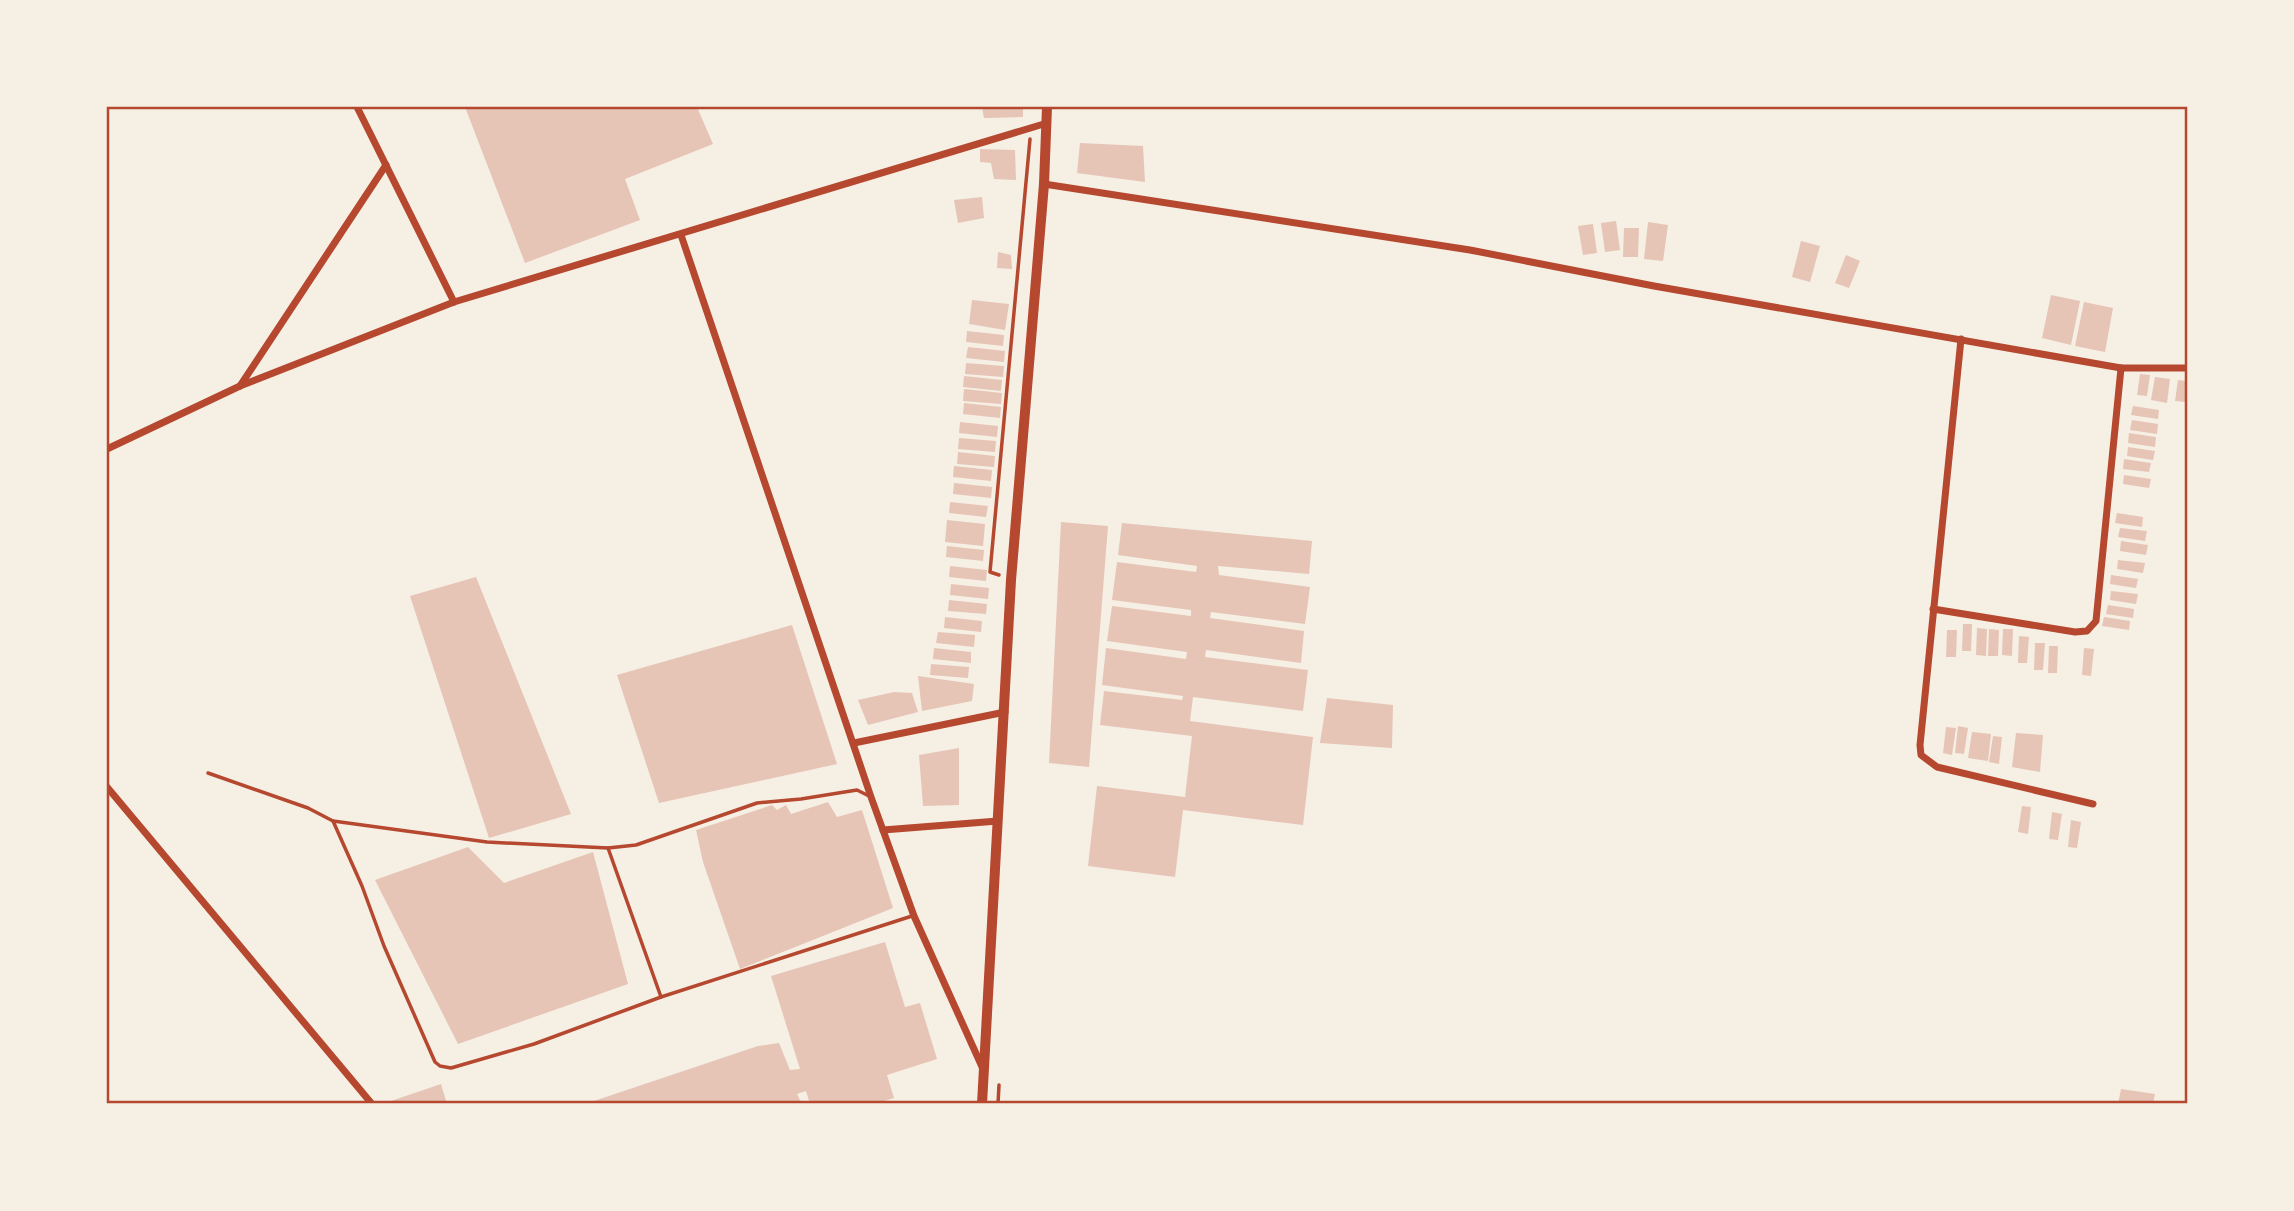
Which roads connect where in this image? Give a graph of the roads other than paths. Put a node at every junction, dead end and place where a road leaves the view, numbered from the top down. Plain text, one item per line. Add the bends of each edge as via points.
1 (357, 107) edge
2 (1047, 107) edge
3 (1047, 123) junction
4 (386, 165) junction
5 (1044, 184) junction
6 (681, 235) junction
7 (453, 302) junction
8 (1961, 339) junction
9 (2121, 368) junction
10 (2187, 368) edge
11 (240, 386) junction
12 (107, 449) edge
13 (1933, 609) junction
14 (1005, 712) junction
15 (854, 743) junction
16 (208, 773) dead end
17 (107, 788) edge
18 (871, 797) junction
19 (2093, 804) dead end
20 (333, 821) junction
21 (999, 821) junction
22 (883, 830) junction
23 (608, 848) junction
24 (915, 916) junction
25 (661, 997) junction
26 (983, 1070) junction
27 (372, 1104) edge
28 (982, 1104) edge

1 - 4 street
2 - 3 main road
3 - 5 main road
3 - 6 street
4 - 7 street
4 - 11 street
5 - 8 street via 1470,250
5 - 14 main road via 1011,580
6 - 7 street
6 - 15 street
7 - 11 street
8 - 9 street
8 - 13 street
9 - 10 street
9 - 13 street via 2096,621 2087,631 2075,632
11 - 12 street
13 - 19 street via 1922,755 1937,767
14 - 15 street
14 - 21 main road
15 - 18 street
16 - 20 lane
17 - 27 street
18 - 22 street
18 - 23 lane via 857,790 757,803 636,845
20 - 23 lane via 487,842
20 - 25 lane via 414,1016 440,1066 451,1068 534,1044
21 - 22 street
21 - 26 main road
22 - 24 street
23 - 25 lane
24 - 25 lane
24 - 26 street
26 - 28 main road

